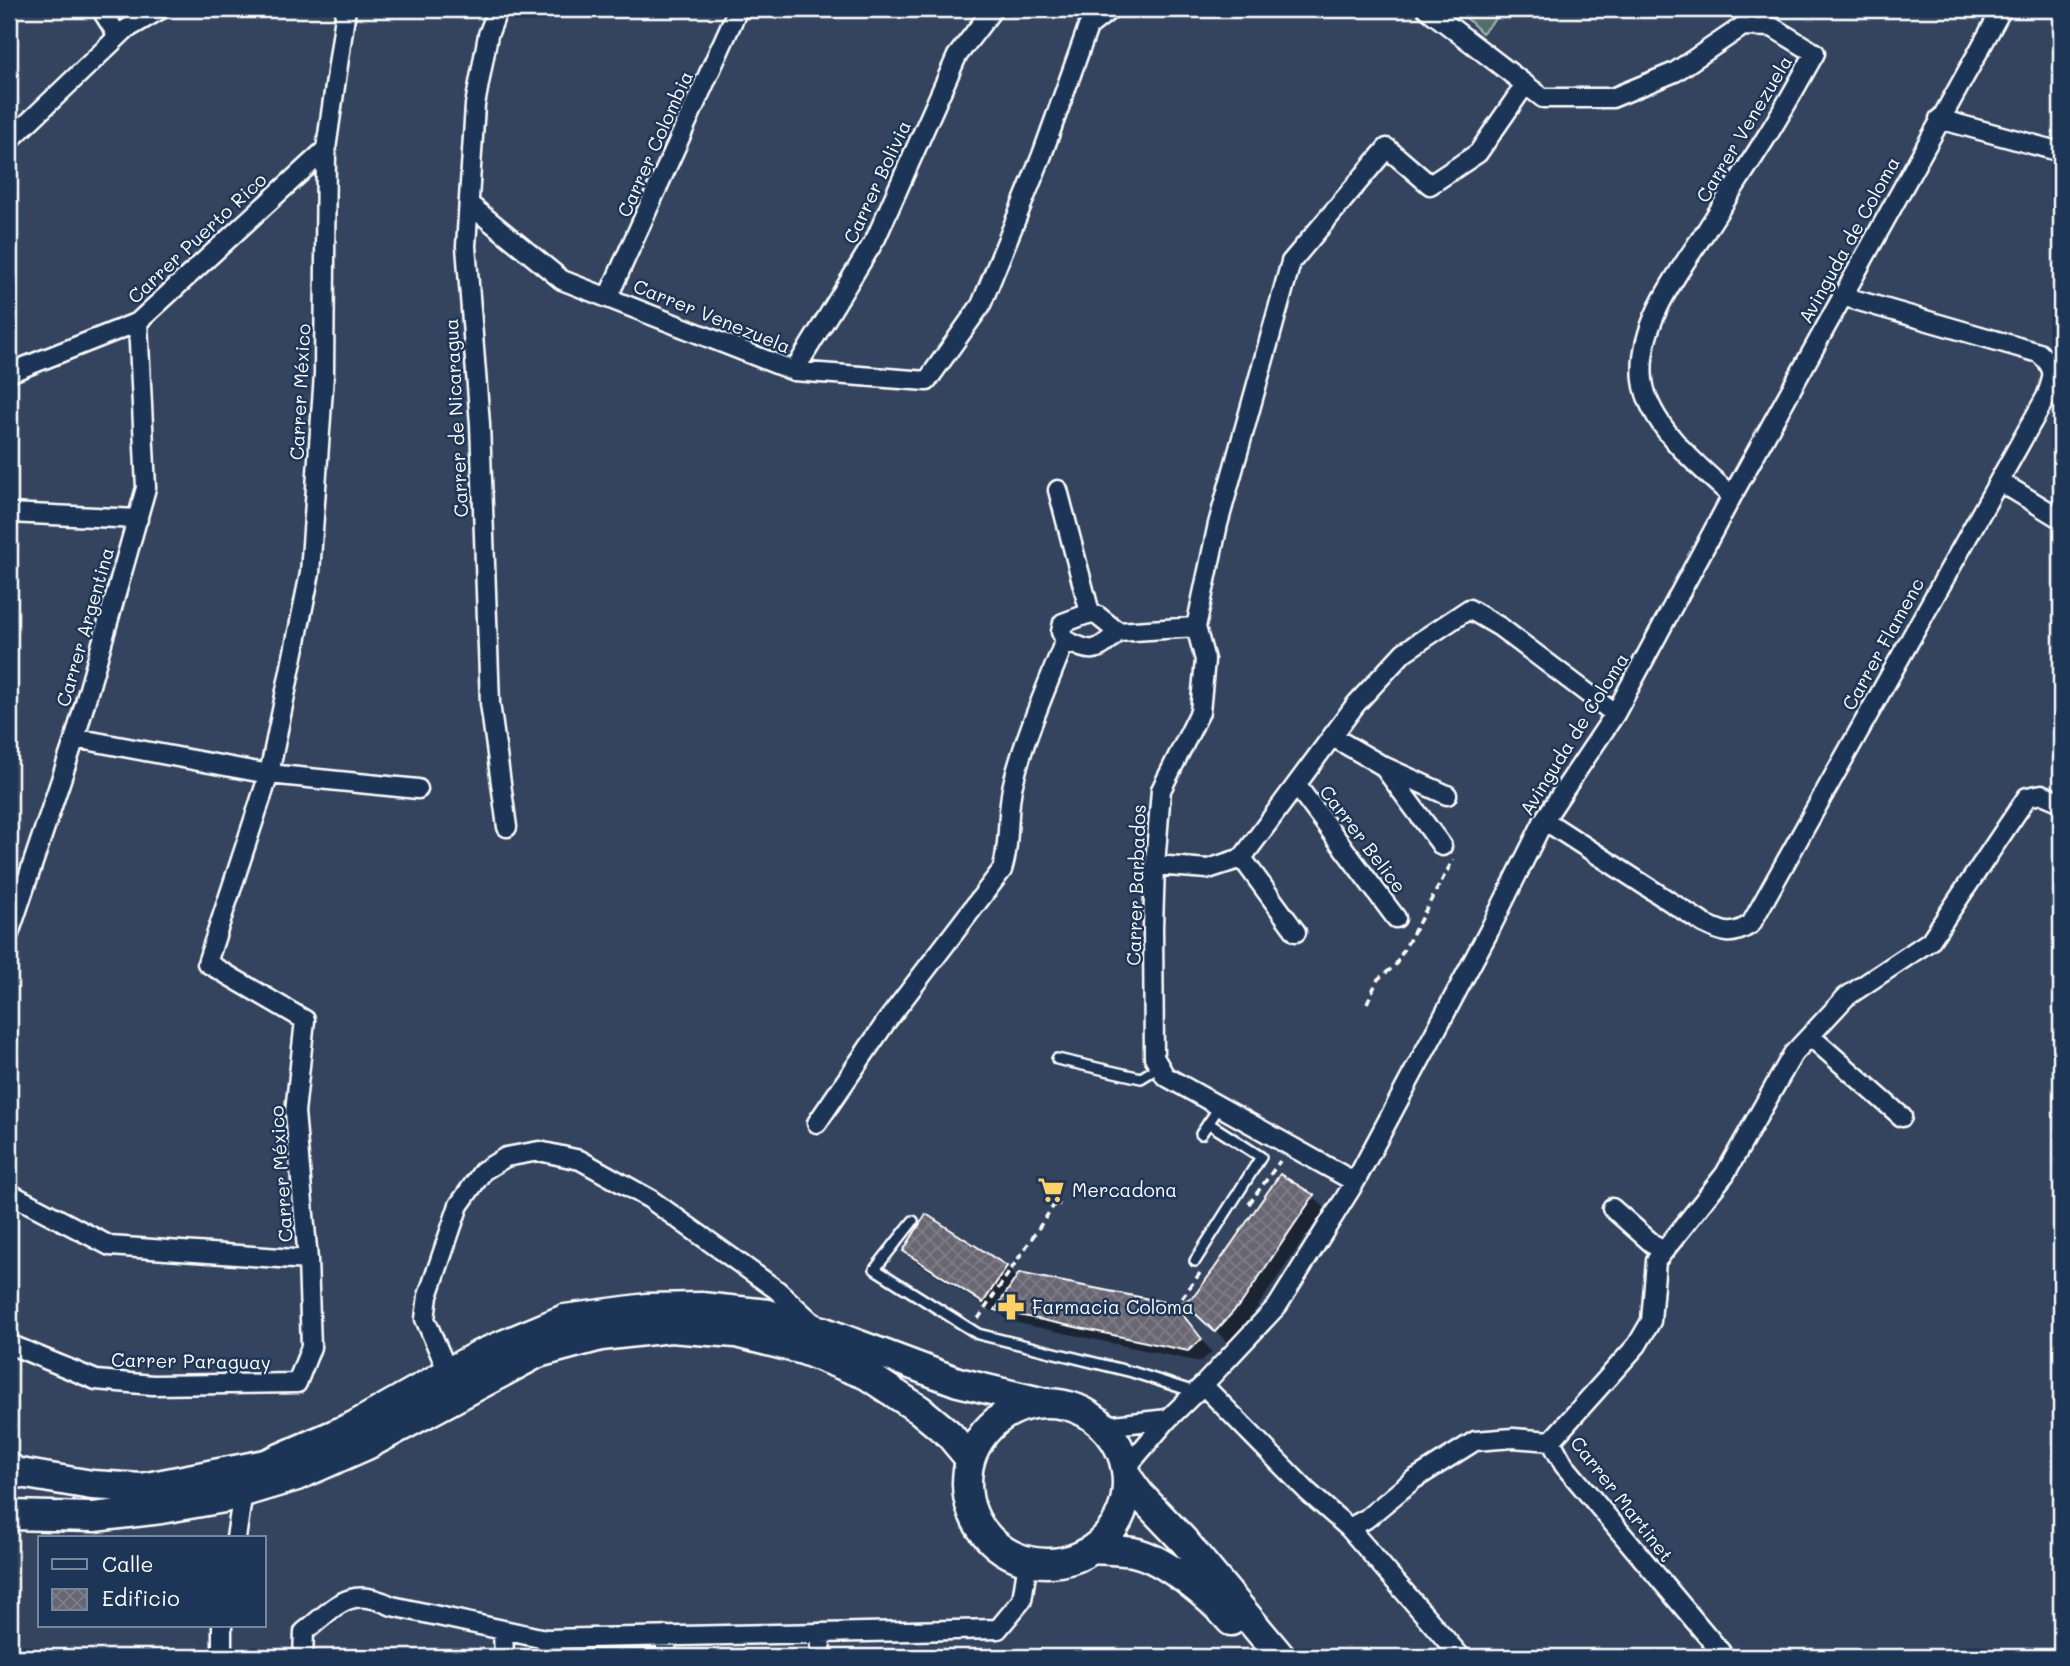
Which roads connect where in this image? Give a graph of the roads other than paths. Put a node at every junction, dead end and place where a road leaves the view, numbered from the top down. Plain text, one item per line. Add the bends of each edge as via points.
1 (101, 9) edge
2 (161, 9) edge
3 (346, 9) edge
4 (498, 9) edge
5 (738, 9) edge
6 (993, 9) edge
7 (1111, 9) edge
8 (1427, 9) edge
9 (2002, 9) edge
10 (118, 36) junction
11 (1525, 85) junction
12 (1939, 119) junction
13 (9, 141) edge
14 (326, 149) junction
15 (2061, 152) edge
16 (469, 204) junction
17 (1842, 296) junction
18 (608, 297) junction
19 (138, 322) junction
20 (2056, 360) edge
21 (794, 371) junction
22 (9, 373) edge
23 (1999, 481) junction
24 (1058, 490) dead end
25 (1732, 496) junction
26 (9, 513) edge
27 (138, 519) junction
28 (2061, 519) edge
29 (1090, 613) junction
30 (1196, 627) junction
31 (1118, 632) junction
32 (1065, 640) junction
33 (1615, 714) junction
34 (1333, 737) junction
35 (75, 738) junction
36 (1383, 766) junction
37 (269, 774) junction
38 (1297, 786) junction
39 (418, 789) dead end
40 (1447, 795) dead end
41 (2061, 802) edge
42 (1544, 820) junction
43 (507, 827) dead end
44 (1450, 849) road end
45 (1242, 858) junction
46 (1155, 865) junction
47 (1396, 918) dead end
48 (1296, 932) dead end
49 (9, 934) edge
50 (1810, 1036) junction
51 (1057, 1059) dead end
52 (1159, 1067) junction
53 (1220, 1106) junction
54 (1902, 1117) dead end
55 (817, 1122) dead end
56 (1208, 1123) junction
57 (1201, 1134) dead end
58 (1355, 1182) junction
59 (9, 1193) edge
60 (1612, 1208) dead end
61 (913, 1221) dead end
62 (1662, 1252) junction
63 (308, 1260) junction
64 (1195, 1261) dead end
65 (822, 1331) junction
66 (9, 1344) edge
67 (448, 1372) junction
68 (297, 1383) joint
69 (1199, 1389) junction
70 (1041, 1402) junction
71 (1168, 1419) junction
72 (1104, 1426) junction
73 (1551, 1441) junction
74 (970, 1459) junction
75 (9, 1467) edge
76 (1127, 1472) junction
77 (243, 1492) junction
78 (9, 1515) edge
79 (1349, 1528) junction
80 (236, 1536) edge
81 (1094, 1549) junction
82 (1028, 1561) junction
83 (222, 1628) edge
84 (503, 1630) junction
85 (820, 1633) junction
86 (666, 1636) junction
87 (222, 1657) edge
88 (303, 1657) edge
89 (504, 1657) edge
90 (666, 1657) edge
91 (821, 1657) edge
92 (1263, 1657) edge
93 (1281, 1657) edge
94 (1461, 1657) edge
95 (1725, 1657) edge

1 - 10 street
2 - 10 street
3 - 14 street, Carrer México
4 - 16 street, Carrer de Nicaragua via 488,35 475,105
5 - 18 street, Carrer Colombia
6 - 21 street, Carrer Bolivia via 957,56 876,238
7 - 21 street, Carrer Venezuela via 1088,27 981,305 927,381
8 - 11 street, Carrer Venezuela
9 - 12 street, Avinguda de Coloma
10 - 13 street
11 - 25 street, Carrer Venezuela via 1543,98 1612,99 1675,72 1743,26 1772,26 1815,53 1672,283 1644,348 1643,381 1654,410 1687,457
11 - 30 street via 1478,153 1430,185 1387,148 1291,262 1218,524
12 - 15 street
12 - 17 street, Avinguda de Coloma
14 - 19 street, Carrer Puerto Rico
14 - 37 street, Carrer México via 324,374 310,573
16 - 18 street, Carrer Venezuela via 562,281
16 - 43 street, Carrer de Nicaragua via 466,246 480,424 490,704
17 - 20 street, Carrer Flamenc
17 - 25 street, Avinguda de Coloma
18 - 21 street, Carrer Venezuela
19 - 22 street, Carrer Puerto Rico
19 - 27 street, Carrer Argentina via 146,488
20 - 23 street, Carrer Flamenc via 2046,397
23 - 28 street
23 - 42 street, Carrer Flamenc via 1751,924 1737,933 1703,923
24 - 29 street
25 - 33 street, Avinguda de Coloma
26 - 27 street
27 - 35 street, Carrer Argentina
29 - 31 street
29 - 32 street via 1063,623
30 - 31 street
30 - 46 street, Carrer Barbados via 1205,660 1200,712 1161,790
31 - 32 street via 1102,648 1091,651
32 - 55 street via 1013,785 1002,870 886,1022
33 - 34 street, Carrer Belice via 1469,609 1404,652 1356,704
33 - 42 street, Avinguda de Coloma
34 - 36 street
34 - 38 street, Carrer Belice
35 - 37 street
35 - 49 street, Carrer Argentina
36 - 40 street
36 - 44 street
37 - 39 street
37 - 63 street, Carrer México via 207,963 305,1020 295,1112
38 - 45 street, Carrer Belice
38 - 47 street, Carrer Belice
41 - 50 street via 2042,793 2026,797 1930,941 1846,997
42 - 58 street, Avinguda de Coloma
45 - 46 street via 1208,869
45 - 48 street
46 - 52 street, Carrer Barbados via 1153,1021 1154,1057
50 - 54 street
50 - 62 street via 1793,1054 1725,1174
51 - 52 lane via 1141,1078
52 - 53 street via 1165,1076
53 - 56 lane
53 - 58 street
56 - 57 lane
56 - 64 lane via 1261,1157
58 - 69 street, Avinguda de Coloma via 1278,1305
59 - 63 street via 110,1246
60 - 62 street
61 - 69 lane via 875,1269 978,1334
62 - 73 street via 1656,1261 1651,1321 1637,1345
63 - 68 street, Carrer México via 311,1347
65 - 67 main road via 768,1314 701,1307 647,1308 565,1319
65 - 67 street via 777,1290 650,1199 580,1160 539,1152 506,1157 483,1171 459,1205 428,1296 425,1319
65 - 70 main road via 958,1382
66 - 68 street, Carrer Paraguay via 96,1380 153,1385
67 - 75 main road via 354,1426 265,1464 142,1488 14,1472
69 - 71 street, Avinguda de Coloma
69 - 79 street
70 - 72 main road via 1086,1412
70 - 74 main road via 1017,1407 997,1419 980,1437
71 - 72 street
71 - 76 street, Avinguda de Coloma
72 - 76 main road via 1115,1439
73 - 79 street, Carrer Martinet via 1475,1441
73 - 95 street, Carrer Martinet via 1564,1465
74 - 77 main road via 920,1410 867,1375 803,1350 736,1333 670,1328 601,1336 538,1353 367,1446 297,1476
74 - 82 main road via 966,1485 971,1511 984,1533 1003,1551
76 - 81 main road via 1125,1504 1113,1529
76 - 93 main road via 1140,1496
77 - 78 main road via 94,1517
77 - 80 street
79 - 94 street
81 - 82 main road via 1073,1559
81 - 92 main road via 1134,1552 1162,1562 1222,1611
82 - 85 street via 1021,1600 998,1629
83 - 87 street
84 - 86 street via 545,1639
84 - 88 street via 392,1606 373,1597 345,1599 304,1632
84 - 89 street
85 - 86 street
85 - 91 street
86 - 90 street

